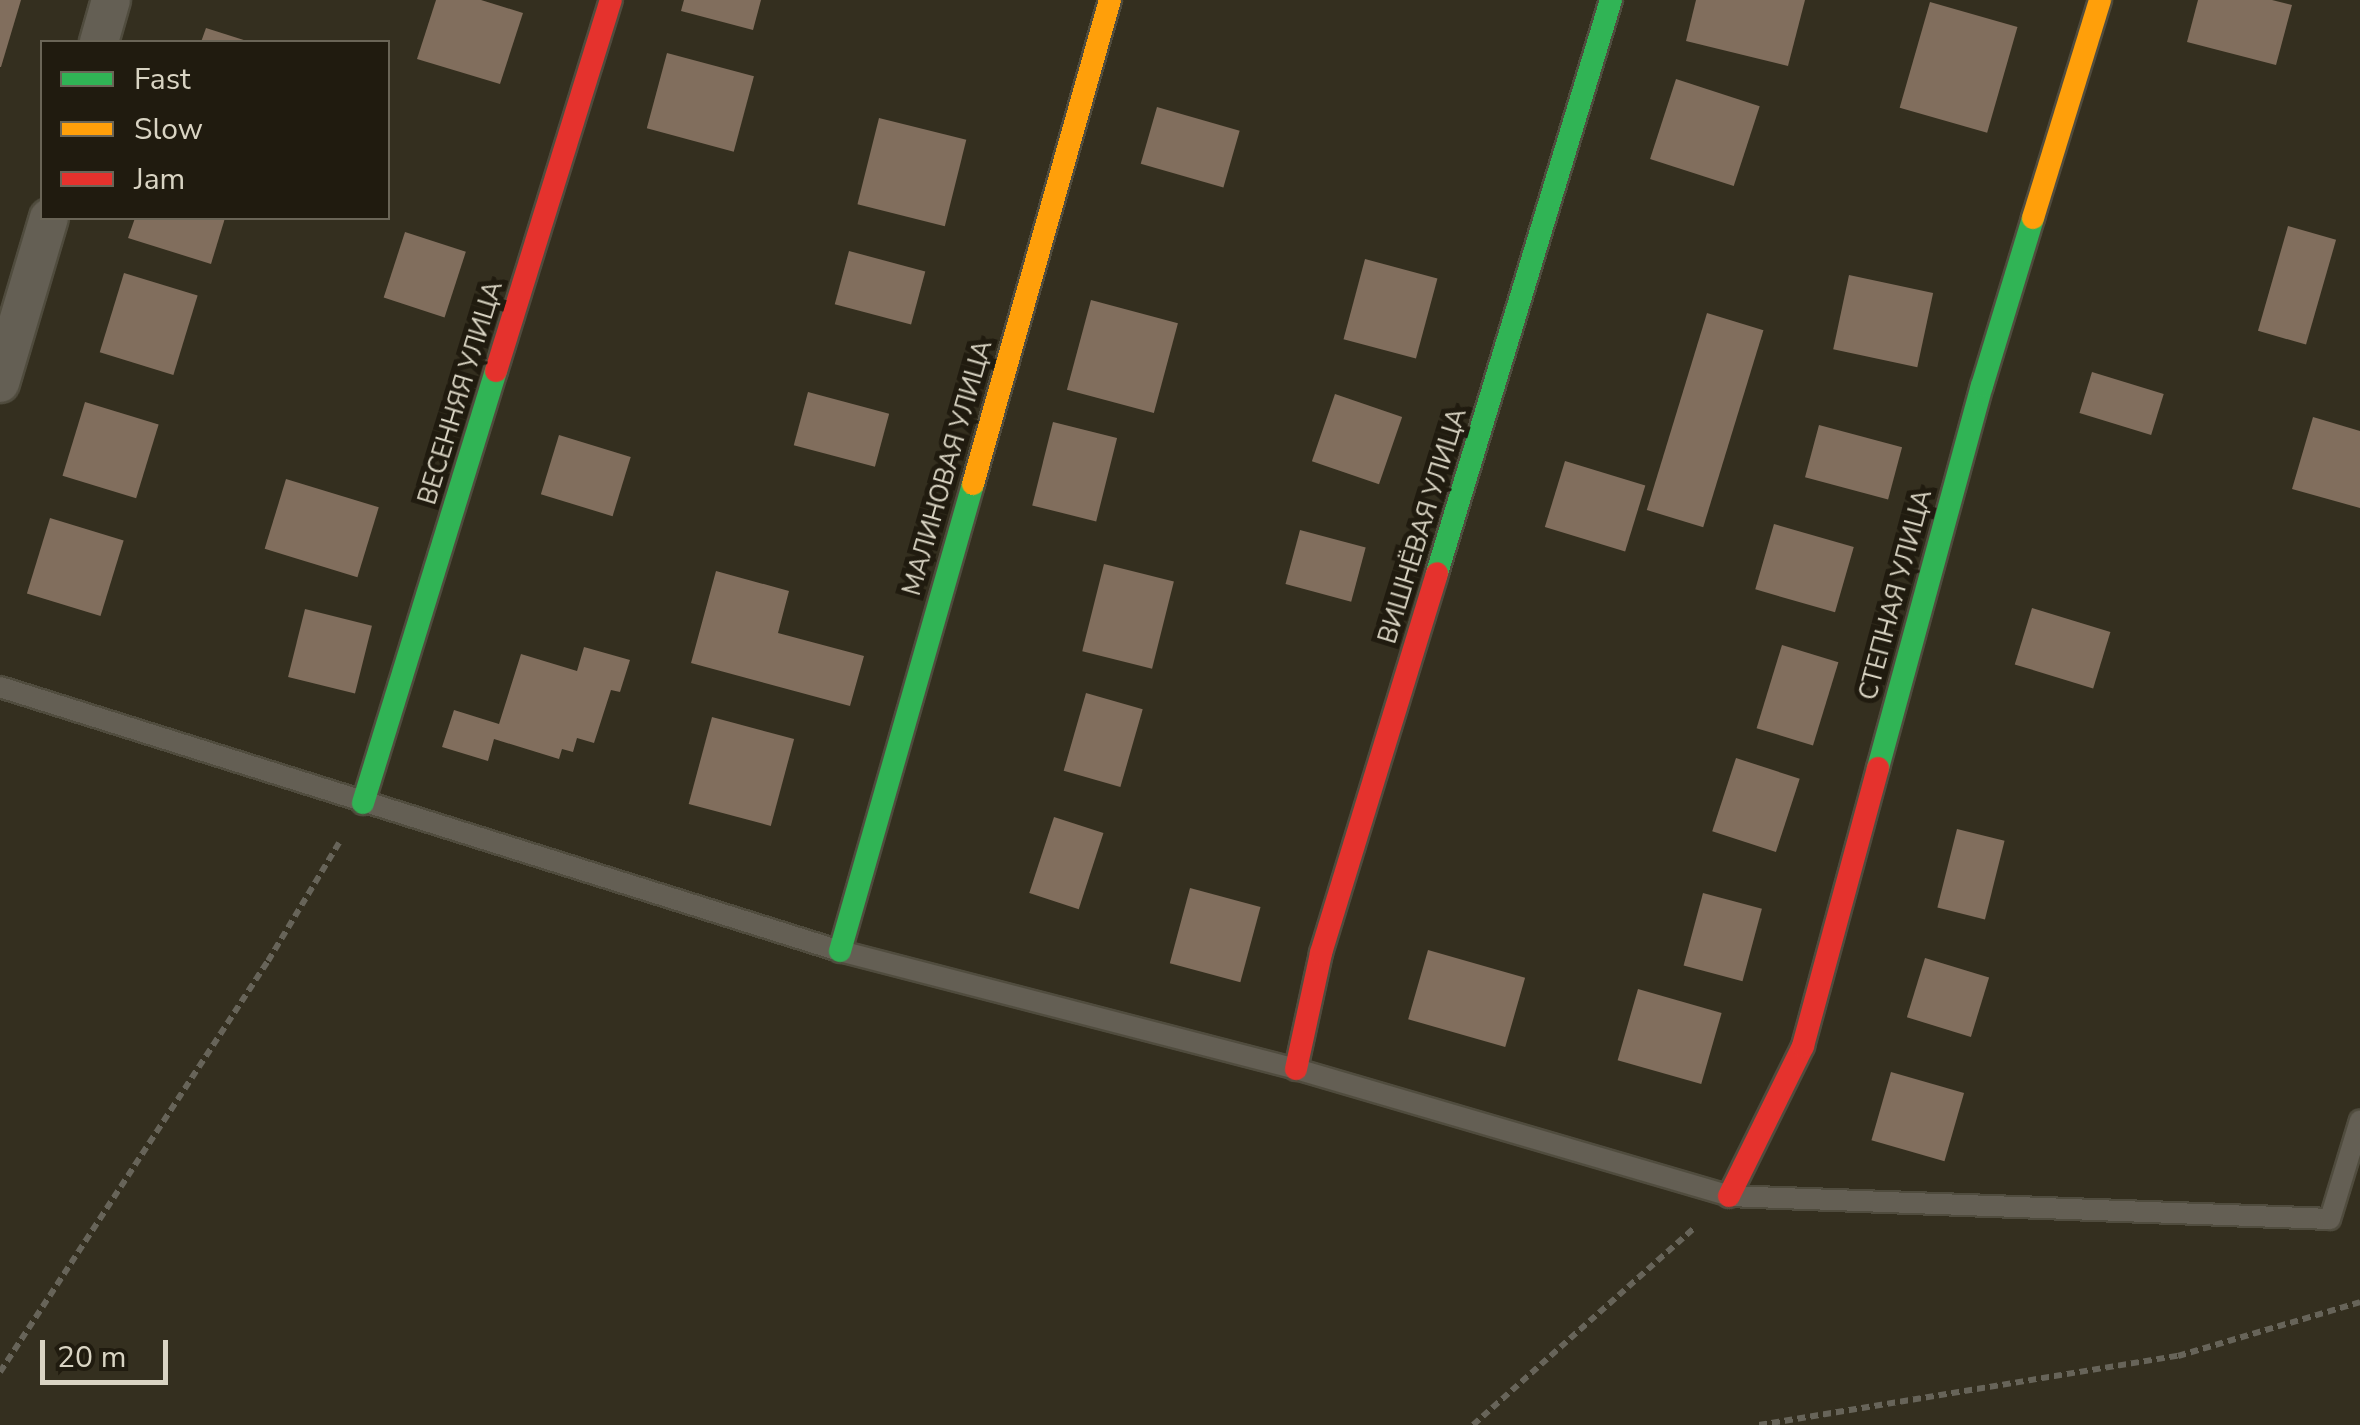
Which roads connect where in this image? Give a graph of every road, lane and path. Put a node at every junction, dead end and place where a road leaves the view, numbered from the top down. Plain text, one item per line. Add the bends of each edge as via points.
1 (111, 0) edge
2 (611, 0) edge
3 (1110, 0) edge
4 (1611, 0) edge
5 (2100, 0) edge
6 (100, 40) edge
7 (48, 220) edge
8 (0, 383) edge
9 (0, 686) edge
10 (363, 803) junction
11 (840, 951) junction
12 (1296, 1070) junction
13 (2360, 1120) edge
14 (1729, 1196) junction
15 (2360, 1302) edge
16 (0, 1372) edge
17 (1473, 1425) edge
18 (1758, 1425) edge

1 - 6 street
2 - 10 street, ВЕСЕННЯЯ УЛИЦА
3 - 11 street, МАЛИНОВАЯ УЛИЦА
4 - 12 street, ВИШНЁВАЯ УЛИЦА via 1322,954
5 - 14 street, СТЕПНАЯ УЛИЦА via 1982,386 1803,1046
7 - 8 street
9 - 10 lane
10 - 11 lane
10 - 16 path
11 - 12 lane
12 - 14 lane
13 - 14 lane via 2330,1219
14 - 17 path
15 - 18 path via 2178,1356

